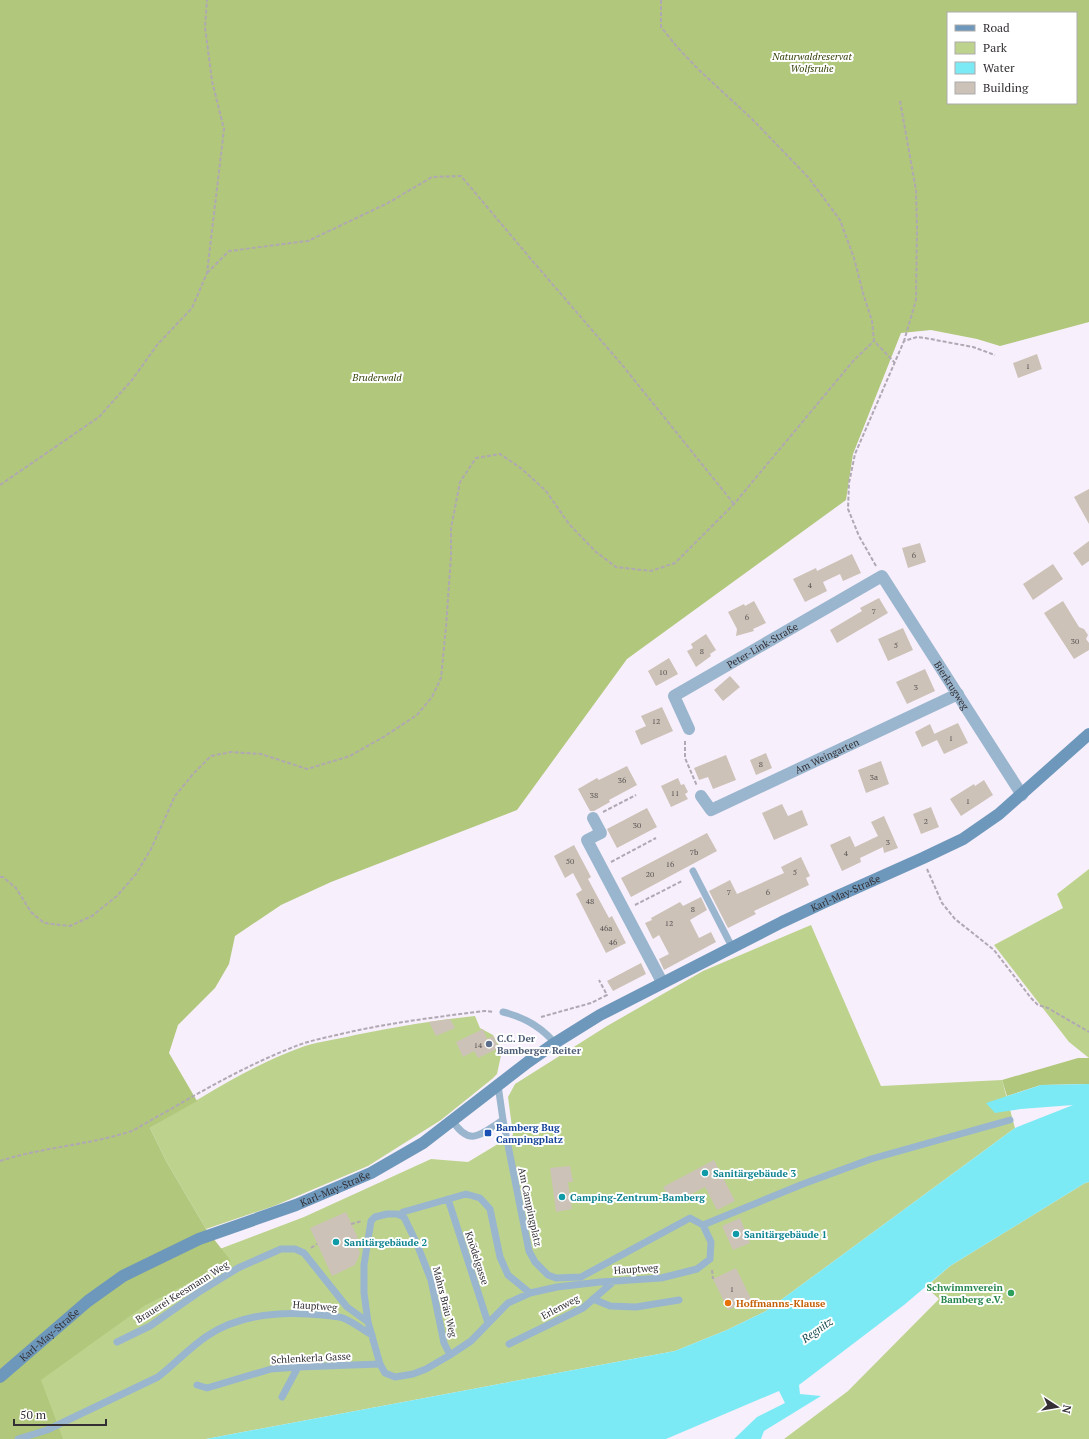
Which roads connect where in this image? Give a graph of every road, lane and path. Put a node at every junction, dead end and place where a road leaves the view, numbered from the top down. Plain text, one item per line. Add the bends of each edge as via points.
1 (206, 0) edge
2 (661, 0) edge
3 (900, 101) dead end
4 (207, 273) junction
5 (874, 341) junction
6 (904, 341) junction
7 (995, 355) dead end
8 (895, 363) junction
9 (0, 485) edge
10 (734, 504) junction
11 (882, 576) junction
12 (958, 694) junction
13 (689, 729) joint
14 (1089, 734) edge
15 (636, 795) dead end
16 (1022, 795) junction
17 (701, 796) joint
18 (593, 818) joint
19 (656, 838) dead end
20 (923, 858) junction
21 (602, 867) junction
22 (693, 871) dead end
23 (0, 877) edge
24 (682, 880) dead end
25 (625, 910) junction
26 (732, 947) junction
27 (599, 980) dead end
28 (662, 982) junction
29 (503, 1012) joint
30 (534, 1023) junction
31 (1089, 1032) edge
32 (555, 1043) junction
33 (498, 1085) junction
34 (452, 1120) junction
35 (502, 1120) junction
36 (1010, 1120) dead end
37 (0, 1161) edge
38 (448, 1199) junction
39 (400, 1215) junction
40 (361, 1222) dead end
41 (351, 1224) dead end
42 (704, 1225) junction
43 (614, 1281) junction
44 (530, 1293) junction
45 (593, 1299) junction
46 (679, 1300) dead end
47 (368, 1322) junction
48 (488, 1323) junction
49 (372, 1335) junction
50 (117, 1342) dead end
51 (509, 1344) dead end
52 (450, 1355) junction
53 (380, 1364) junction
54 (298, 1367) junction
55 (0, 1377) edge
56 (198, 1385) dead end
57 (282, 1397) dead end
58 (18, 1439) edge

1 - 4 path via 205,27 212,81 224,128
2 - 5 path via 661,27 678,48 808,177 840,220 872,321
3 - 6 path via 916,190 917,227 916,300
4 - 9 path via 192,308 157,345 132,380 99,417
4 - 10 path via 229,251 308,241 388,203 432,177 461,176 623,366
5 - 8 path
5 - 10 path via 854,360
6 - 7 path via 917,337 932,339 973,347
6 - 8 path
8 - 11 path via 855,454 849,483 848,509 859,536
10 - 23 path via 676,562 651,571 616,567 596,552 574,529 546,491 522,469 500,454 476,458 460,482 451,528 441,678 432,696 417,715 350,756 307,769 262,754 230,752 211,756 176,796 136,874 117,896 92,916 70,926 44,923 31,912 16,888
11 - 12 street, Bierkrugweg
11 - 13 street, Peter-Link-Straße via 674,696
12 - 16 street, Bierkrugweg
12 - 17 street, Am Weingarten via 711,810
13 - 17 path via 685,742 685,758
14 - 16 street, Karl-May-Straße
15 - 18 path
16 - 20 street, Karl-May-Straße via 963,839
18 - 21 street via 600,833 587,840
19 - 21 path
20 - 26 street, Karl-May-Straße
20 - 31 path via 942,903 959,923 994,950 1038,1005 1048,1008
21 - 25 street
22 - 26 lane
24 - 25 path
25 - 28 street
26 - 28 street, Karl-May-Straße
27 - 30 path via 607,995 591,1003 541,1017
28 - 32 street, Karl-May-Straße via 600,1015
29 - 30 lane
29 - 37 path via 485,1011 422,1018 292,1047 246,1068 132,1131
30 - 32 lane
32 - 33 street, Karl-May-Straße
33 - 34 street, Karl-May-Straße
33 - 35 lane, Am Campingplatz
34 - 35 lane via 460,1132 470,1137 479,1136
34 - 55 street, Karl-May-Straße via 423,1143 371,1173 296,1205 199,1239 123,1276 88,1301
35 - 42 lane, Am Campingplatz via 529,1251 534,1262 548,1275 556,1278 581,1277 690,1218
36 - 42 lane via 871,1159
38 - 39 lane
38 - 44 lane via 466,1194 480,1198 490,1209 500,1257 508,1275
38 - 48 lane, Knödelgasse
39 - 47 lane via 375,1216 371,1221 364,1265
39 - 52 lane, Mahrs Bräu Weg via 404,1217 417,1244 431,1280 444,1343
40 - 41 path
42 - 43 lane, Hauptweg via 711,1242 710,1259 697,1268 661,1278
43 - 44 lane, Hauptweg via 557,1286
43 - 45 lane, Erlenweg
44 - 48 lane, Hauptweg via 508,1303
45 - 46 lane via 610,1306 636,1307
45 - 51 lane, Erlenweg via 583,1308
47 - 49 lane
47 - 50 lane, Brauerei Keesmann Weg via 347,1307 304,1253 295,1249 281,1249 238,1268 150,1326
48 - 52 lane, Hauptweg via 471,1341
49 - 53 lane
49 - 58 lane, Hauptweg via 343,1318 301,1313 268,1314 230,1324 208,1335 158,1377 47,1430
52 - 53 lane, Hauptweg via 413,1374 395,1377 385,1373
53 - 54 lane, Schlenkerla Gasse
54 - 56 lane, Schlenkerla Gasse via 271,1369 207,1388
54 - 57 lane

